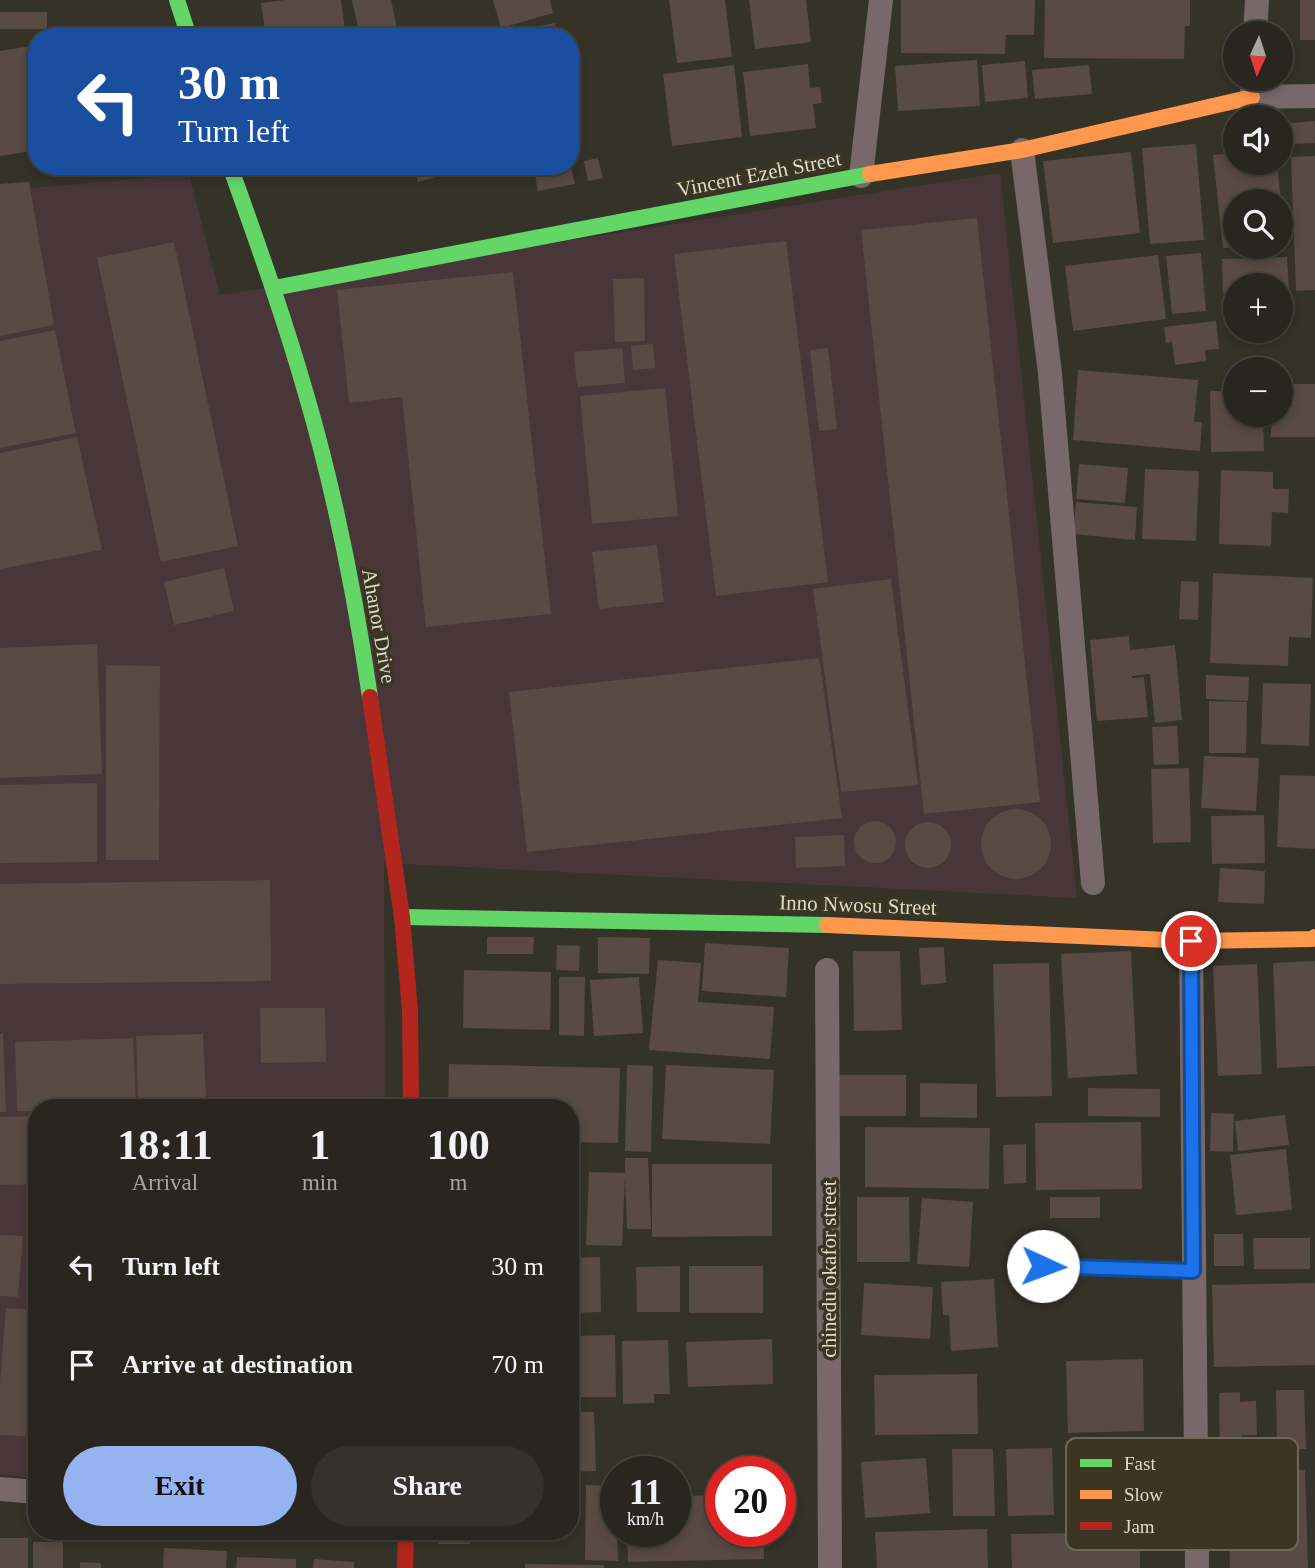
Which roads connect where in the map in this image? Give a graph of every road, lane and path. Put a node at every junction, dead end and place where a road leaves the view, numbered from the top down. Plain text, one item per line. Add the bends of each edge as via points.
1 (177, 0) edge
2 (881, 0) edge
3 (1257, 0) edge
4 (1256, 21) edge
5 (186, 28) edge
6 (1241, 91) edge
7 (1276, 91) edge
8 (1315, 96) edge
9 (1023, 150) junction
10 (233, 175) edge
11 (861, 176) junction
12 (274, 288) junction
13 (1093, 883) dead end
14 (402, 917) junction
15 (1313, 938) edge
16 (1191, 941) junction
17 (827, 970) dead end
18 (411, 1099) edge
19 (1043, 1266) dead end
20 (1193, 1271) junction
21 (1195, 1438) edge
22 (0, 1489) edge
23 (28, 1491) edge
24 (406, 1540) edge
25 (1197, 1550) edge
26 (405, 1568) edge
27 (830, 1568) edge
28 (1197, 1568) edge

1 - 5 street
2 - 11 street
3 - 4 street
6 - 9 street, Vincent Ezeh Street
7 - 8 street
9 - 11 street, Vincent Ezeh Street
9 - 13 street via 1050,373
10 - 12 street, Ahanor Drive
11 - 12 street, Vincent Ezeh Street
12 - 14 street, Ahanor Drive via 341,533
14 - 16 street, Inno Nwosu Street via 792,923
14 - 18 street, Ahanor Drive
15 - 16 street, Inno Nwosu Street
16 - 20 street
17 - 27 street, chinedu okafor street
19 - 20 lane
20 - 21 street
22 - 23 street
24 - 26 street
25 - 28 street

